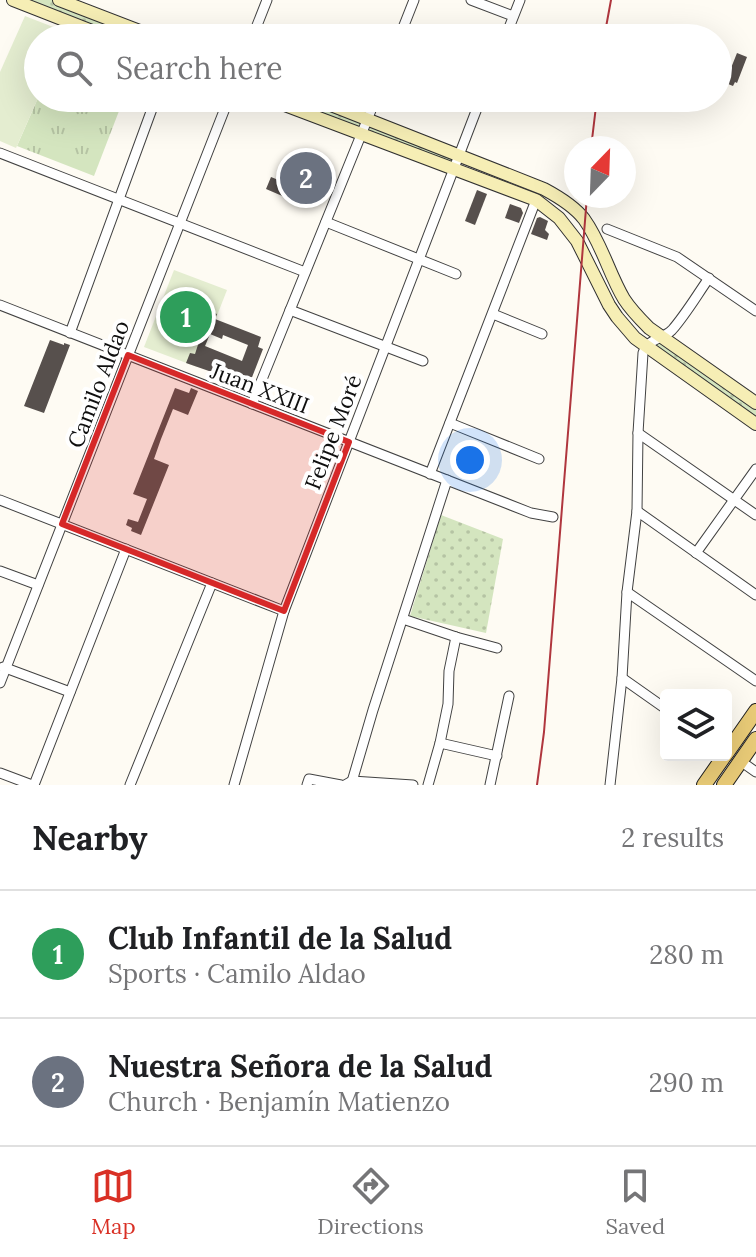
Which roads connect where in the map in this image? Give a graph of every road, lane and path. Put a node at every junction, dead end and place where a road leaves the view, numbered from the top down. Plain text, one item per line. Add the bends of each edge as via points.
1 (13, 0) edge
2 (59, 0) edge
3 (267, 0) edge
4 (414, 0) edge
5 (471, 0) edge
6 (520, 0) edge
7 (513, 16) junction
8 (74, 24) edge
9 (122, 24) edge
10 (258, 24) edge
11 (405, 24) edge
12 (510, 24) edge
13 (151, 112) edge
14 (223, 112) edge
15 (304, 112) edge
16 (349, 112) edge
17 (370, 112) edge
18 (476, 112) edge
19 (367, 119) junction
20 (361, 133) junction
21 (0, 153) edge
22 (459, 155) junction
23 (454, 169) junction
24 (120, 199) junction
25 (536, 200) junction
26 (180, 222) junction
27 (326, 222) junction
28 (607, 229) dead end
29 (419, 259) junction
30 (305, 272) junction
31 (456, 274) dead end
32 (709, 278) junction
33 (0, 305) edge
34 (290, 310) junction
35 (756, 311) edge
36 (493, 314) junction
37 (70, 333) junction
38 (542, 334) dead end
39 (661, 337) junction
40 (645, 346) junction
41 (385, 347) junction
42 (128, 355) junction
43 (423, 361) dead end
44 (756, 403) edge
45 (252, 404) junction
46 (450, 423) junction
47 (756, 424) edge
48 (638, 433) junction
49 (349, 442) junction
50 (539, 459) dead end
51 (756, 469) edge
52 (430, 474) junction
53 (447, 480) junction
54 (0, 500) edge
55 (734, 500) junction
56 (637, 511) junction
57 (756, 515) edge
58 (553, 517) dead end
59 (62, 524) junction
60 (126, 549) junction
61 (696, 553) junction
62 (0, 571) edge
63 (212, 583) junction
64 (38, 585) junction
65 (627, 592) junction
66 (756, 595) edge
67 (284, 611) junction
68 (403, 619) junction
69 (456, 637) junction
70 (497, 648) dead end
71 (3, 667) edge
72 (622, 678) junction
73 (756, 681) edge
74 (0, 683) edge
75 (70, 692) junction
76 (509, 696) dead end
77 (660, 705) edge
78 (756, 711) edge
79 (756, 739) edge
80 (440, 743) junction
81 (732, 745) edge
82 (497, 756) junction
83 (732, 756) edge
84 (720, 761) edge
85 (741, 761) junction
86 (756, 772) edge
87 (0, 773) edge
88 (13, 782) edge
89 (347, 784) edge
90 (33, 785) edge
91 (130, 785) edge
92 (234, 785) edge
93 (307, 785) edge
94 (413, 785) edge
95 (428, 785) edge
96 (490, 785) edge
97 (610, 785) edge
98 (704, 785) edge
99 (724, 785) edge

1 - 8 main road
2 - 9 main road
3 - 10 street
4 - 11 street
5 - 7 street
6 - 7 street
7 - 12 street
13 - 24 street
14 - 26 street, Camilo Aldao
15 - 20 main road
16 - 19 main road
17 - 19 street
18 - 22 street, Felipe Moré
19 - 20 street
19 - 22 main road
20 - 23 main road
20 - 27 street
21 - 24 street
22 - 23 street, Felipe Moré
22 - 39 main road via 544,189 578,212 625,300
23 - 25 main road
23 - 29 street, Felipe Moré
24 - 26 street
24 - 37 street
25 - 36 street
25 - 40 main road via 577,241 617,317
26 - 30 street
26 - 42 street, Camilo Aldao
27 - 29 street
27 - 30 street
28 - 32 street via 677,257
29 - 31 street
29 - 41 street, Felipe Moré
30 - 34 street
32 - 35 street
32 - 39 street
33 - 37 street, Juan XXIII
34 - 41 street
34 - 45 street
36 - 38 street
36 - 46 street
37 - 42 street, Juan XXIII
39 - 40 street
39 - 44 main road
40 - 47 main road
40 - 48 street
41 - 43 street
41 - 49 street, Felipe Moré
42 - 45 street, Juan XXIII
42 - 59 street, Camilo Aldao
45 - 49 street, Juan XXIII
46 - 50 street
46 - 52 street
48 - 55 street
48 - 56 street
49 - 52 street, Juan XXIII
49 - 67 street, Felipe Moré
51 - 55 street
52 - 53 street, Juan XXIII
53 - 58 street, Juan XXIII
53 - 68 street
54 - 59 street
55 - 57 street
55 - 61 street
56 - 61 street
56 - 65 street
59 - 60 street
59 - 64 street, Camilo Aldao
60 - 63 street
60 - 75 street
61 - 66 street
62 - 64 street
63 - 67 street
63 - 91 street
64 - 71 street, Camilo Aldao
65 - 72 street
65 - 73 street
67 - 92 street, Felipe Moré
68 - 69 street
68 - 89 street
69 - 70 street
69 - 80 street
71 - 74 street, Camilo Aldao
71 - 75 street
72 - 77 street
72 - 97 street
75 - 90 street
76 - 82 street
78 - 81 main road
79 - 85 main road
80 - 82 street
80 - 95 street
82 - 96 street
83 - 85 street
84 - 98 main road
85 - 86 street
85 - 99 main road
87 - 88 street
88 - 90 street
89 - 93 street via 309,779
89 - 94 street

